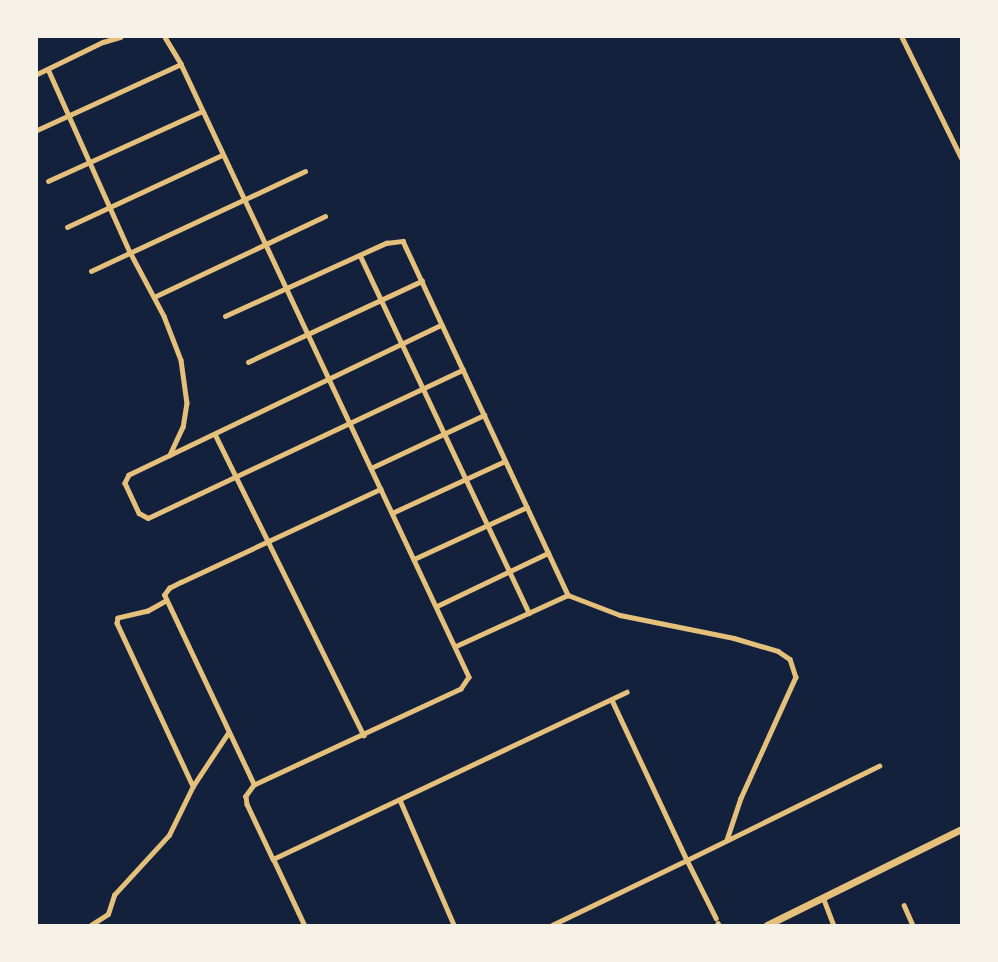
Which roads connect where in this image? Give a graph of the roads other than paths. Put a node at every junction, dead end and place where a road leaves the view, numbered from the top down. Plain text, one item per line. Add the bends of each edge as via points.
1 (120, 37) edge
2 (165, 37) edge
3 (902, 37) edge
4 (181, 64) junction
5 (48, 69) junction
6 (37, 74) edge
7 (202, 111) junction
8 (68, 115) junction
9 (37, 130) edge
10 (222, 155) junction
11 (961, 157) edge
12 (90, 162) junction
13 (305, 171) dead end
14 (48, 181) dead end
15 (243, 199) junction
16 (110, 206) junction
17 (325, 215) dead end
18 (67, 227) dead end
19 (264, 244) junction
20 (131, 252) junction
21 (360, 255) junction
22 (91, 271) dead end
23 (422, 281) junction
24 (285, 289) junction
25 (154, 297) junction
26 (381, 300) junction
27 (225, 316) dead end
28 (442, 324) junction
29 (306, 335) junction
30 (402, 344) junction
31 (248, 362) dead end
32 (463, 370) junction
33 (327, 379) junction
34 (423, 389) junction
35 (484, 415) junction
36 (350, 424) junction
37 (215, 434) junction
38 (444, 434) junction
39 (170, 455) junction
40 (505, 461) junction
41 (370, 468) junction
42 (235, 477) junction
43 (466, 479) junction
44 (380, 489) junction
45 (527, 507) junction
46 (392, 513) junction
47 (487, 525) junction
48 (268, 542) junction
49 (548, 553) junction
50 (414, 559) junction
51 (509, 572) junction
52 (568, 595) junction
53 (166, 601) junction
54 (437, 606) junction
55 (529, 613) junction
56 (456, 646) junction
57 (628, 692) dead end
58 (612, 699) junction
59 (228, 732) junction
60 (364, 734) junction
61 (879, 766) dead end
62 (254, 785) junction
63 (193, 786) junction
64 (400, 800) junction
65 (961, 829) edge
66 (727, 840) junction
67 (273, 859) junction
68 (687, 860) junction
69 (823, 897) junction
70 (904, 905) dead end
71 (718, 922) edge
72 (91, 925) edge
73 (304, 925) edge
74 (454, 925) edge
75 (552, 925) edge
76 (767, 925) edge
77 (834, 925) edge
78 (913, 925) edge

1 - 5 street
2 - 4 street
3 - 11 street
4 - 7 street
4 - 8 street
5 - 6 street
5 - 8 street
7 - 10 street
7 - 12 street
8 - 9 street
8 - 12 street
10 - 15 street
10 - 16 street
12 - 14 street
12 - 16 street
13 - 15 street
15 - 19 street
15 - 20 street
16 - 18 street
16 - 20 street
17 - 19 street
19 - 24 street
19 - 25 street
20 - 22 street
20 - 25 street
21 - 23 street via 403,241
21 - 24 street
21 - 26 street
23 - 26 street
23 - 28 street
24 - 27 street
24 - 29 street
25 - 39 street via 181,360 187,403 183,427
26 - 29 street
26 - 30 street
28 - 30 street
28 - 32 street
29 - 31 street
29 - 33 street
30 - 33 street
30 - 34 street
32 - 34 street
32 - 35 street
33 - 36 street
33 - 37 street
34 - 36 street
34 - 38 street
35 - 38 street
35 - 40 street
36 - 41 street
36 - 42 street
37 - 39 street
37 - 42 street
38 - 41 street
38 - 43 street
39 - 42 street via 125,478 143,517
40 - 43 street
40 - 45 street
41 - 44 street
42 - 48 street
43 - 46 street
43 - 47 street
44 - 46 street
44 - 48 street
45 - 47 street
45 - 49 street
46 - 50 street
47 - 50 street
47 - 51 street
48 - 53 street via 169,587
48 - 60 street
49 - 51 street
49 - 52 street
50 - 54 street
51 - 54 street
51 - 55 street
52 - 55 street
52 - 66 street via 620,615 734,638 790,659 796,677
53 - 59 street
53 - 63 street via 118,618 117,623
54 - 56 street
55 - 56 street
56 - 60 street via 469,677 461,689
57 - 58 street
58 - 64 street
58 - 68 street
59 - 62 street
59 - 63 street
60 - 62 street
61 - 66 street
62 - 67 street via 247,804
63 - 72 street via 169,835 114,895 108,914
64 - 67 street
64 - 74 street
65 - 69 highway
66 - 68 street
67 - 73 street
68 - 71 street
68 - 75 street
69 - 76 highway
69 - 77 street
70 - 78 street

